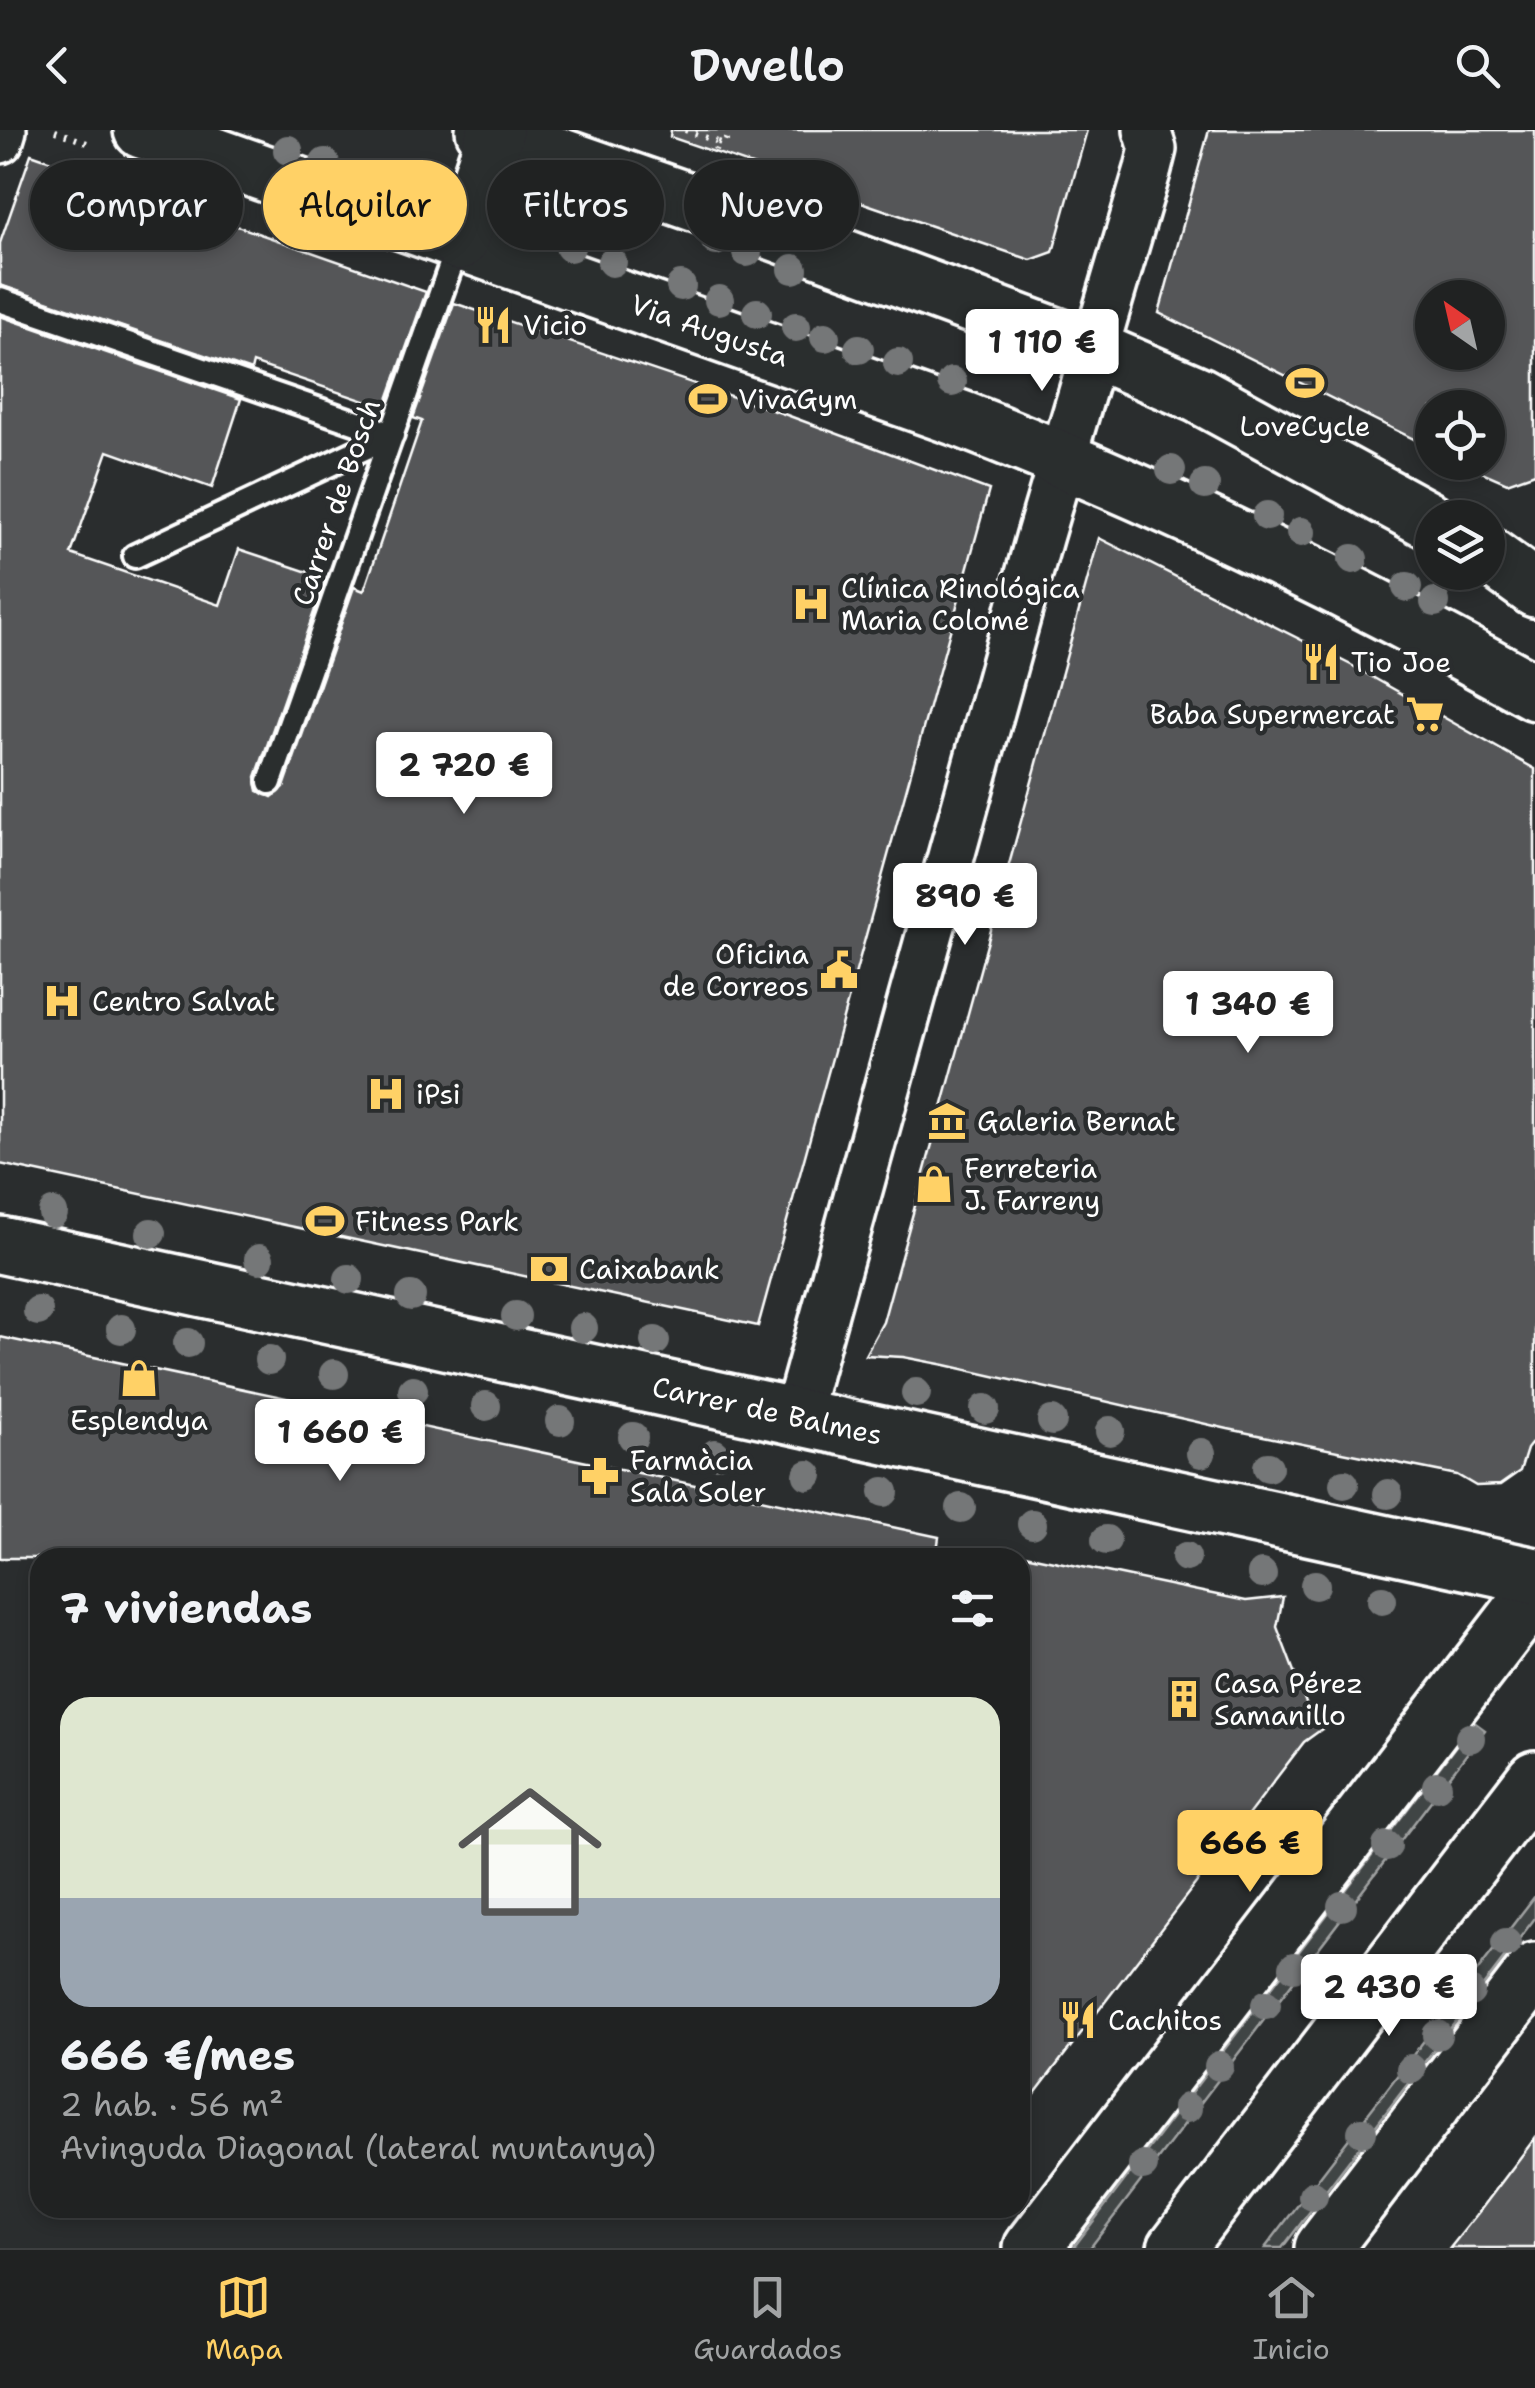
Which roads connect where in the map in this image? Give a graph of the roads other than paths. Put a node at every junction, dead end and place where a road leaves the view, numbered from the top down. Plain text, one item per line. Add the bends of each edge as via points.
1 (4, 130) edge
2 (142, 130) edge
3 (1147, 130) edge
4 (489, 132) edge
5 (0, 140) edge
6 (263, 173) edge
7 (467, 213) edge
8 (467, 245) edge
9 (456, 250) edge
10 (0, 300) edge
11 (1094, 350) junction
12 (392, 435) junction
13 (1063, 458) junction
14 (1415, 513) edge
15 (135, 556) dead end
16 (1505, 568) edge
17 (1535, 590) edge
18 (1535, 692) edge
19 (270, 782) dead end
20 (0, 1244) edge
21 (796, 1418) junction
22 (1535, 1576) edge
23 (1535, 1593) edge
24 (1535, 1779) edge
25 (1535, 1971) edge
26 (1032, 2248) edge
27 (1176, 2248) edge
28 (1323, 2248) edge

1 - 5 street
2 - 6 main road, Via Augusta
3 - 11 street via 1153,148 1148,169
4 - 7 main road
4 - 11 main road
8 - 13 main road, Via Augusta
9 - 12 lane, Carrer de Bosch
10 - 12 lane
11 - 13 street
11 - 14 main road via 1198,395
12 - 15 lane
12 - 19 lane, Carrer de Bosch
13 - 18 main road, Via Augusta
13 - 21 street
16 - 17 main road
20 - 21 main road, Carrer de Balmes
21 - 22 main road, Carrer de Balmes
23 - 26 main road
24 - 27 main road
25 - 28 main road

